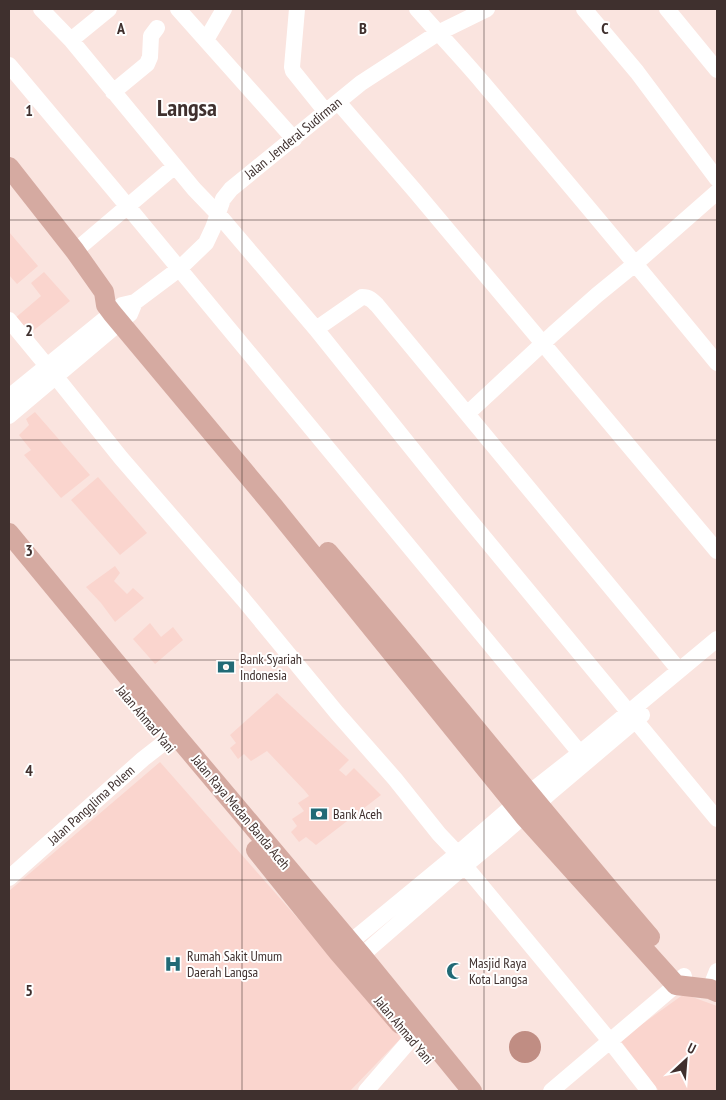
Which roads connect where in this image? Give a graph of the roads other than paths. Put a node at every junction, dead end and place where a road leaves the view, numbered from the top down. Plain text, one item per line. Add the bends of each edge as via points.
1 (41, 9) edge
2 (109, 9) edge
3 (178, 9) edge
4 (224, 9) edge
5 (298, 9) edge
6 (417, 9) edge
7 (487, 9) edge
8 (584, 9) edge
9 (667, 9) edge
10 (464, 14) edge
11 (157, 28) dead end
12 (438, 33) junction
13 (71, 40) junction
14 (206, 40) junction
15 (9, 65) edge
16 (717, 70) edge
17 (113, 92) junction
18 (332, 107) junction
19 (294, 139) junction
20 (9, 166) edge
21 (175, 166) junction
22 (717, 179) edge
23 (717, 192) edge
24 (127, 206) junction
25 (218, 214) junction
26 (75, 251) junction
27 (635, 264) junction
28 (180, 269) junction
29 (124, 311) junction
30 (9, 320) edge
31 (316, 329) junction
32 (543, 343) junction
33 (717, 363) edge
34 (52, 372) junction
35 (9, 397) edge
36 (468, 413) junction
37 (9, 416) edge
38 (9, 533) edge
39 (717, 551) edge
40 (9, 553) edge
41 (717, 639) edge
42 (717, 653) edge
43 (679, 670) junction
44 (632, 716) junction
45 (170, 738) junction
46 (580, 753) junction
47 (526, 805) junction
48 (717, 819) edge
49 (462, 860) junction
50 (9, 878) edge
51 (350, 954) junction
52 (717, 971) edge
53 (680, 981) junction
54 (711, 990) edge
55 (411, 1039) junction
56 (610, 1041) junction
57 (366, 1091) edge
58 (456, 1091) edge
59 (472, 1091) edge
60 (551, 1091) edge
61 (649, 1091) edge

1 - 13 street
2 - 13 street
3 - 14 street
4 - 14 street
5 - 18 street via 293,71
6 - 12 street
7 - 10 street, Jalan . Jenderal Sudirman
8 - 22 street via 637,72
9 - 16 street
10 - 12 street, Jalan . Jenderal Sudirman
11 - 17 street via 150,39 147,64
12 - 18 street, Jalan . Jenderal Sudirman via 361,82
12 - 27 street
13 - 17 street
14 - 19 street
15 - 24 street
17 - 21 street
18 - 19 street, Jalan . Jenderal Sudirman
18 - 32 street
19 - 25 street, Jalan . Jenderal Sudirman via 231,189
20 - 26 main road
21 - 24 street
21 - 25 street
23 - 27 street
24 - 26 street
24 - 28 street
25 - 28 street, Jalan . Jenderal Sudirman via 206,243
25 - 31 street
26 - 29 main road via 104,292 115,297
27 - 32 street
27 - 33 street
28 - 29 street, Jalan . Jenderal Sudirman
28 - 46 street
29 - 34 street, Jalan . Jenderal Sudirman
29 - 47 main road via 318,551 472,724
30 - 34 street
31 - 36 street via 362,297 371,299
31 - 44 street
32 - 36 street
32 - 39 street
34 - 35 street
34 - 37 street
34 - 49 street via 120,458
36 - 43 street
38 - 45 main road
40 - 45 main road, Jalan Ahmad Yani
41 - 43 street
42 - 44 street
43 - 44 street
44 - 46 street
44 - 47 street
44 - 48 street
45 - 50 street, Jalan Pangglima Polem
45 - 51 main road, Jalan Ahmad Yani via 248,841
46 - 47 street
47 - 49 street
47 - 53 main road
49 - 51 street
49 - 56 street
51 - 55 main road, Jalan Ahmad Yani
51 - 59 main road
52 - 54 street
53 - 54 main road
53 - 56 street
55 - 57 street
55 - 58 main road, Jalan Ahmad Yani
56 - 60 street
56 - 61 street

